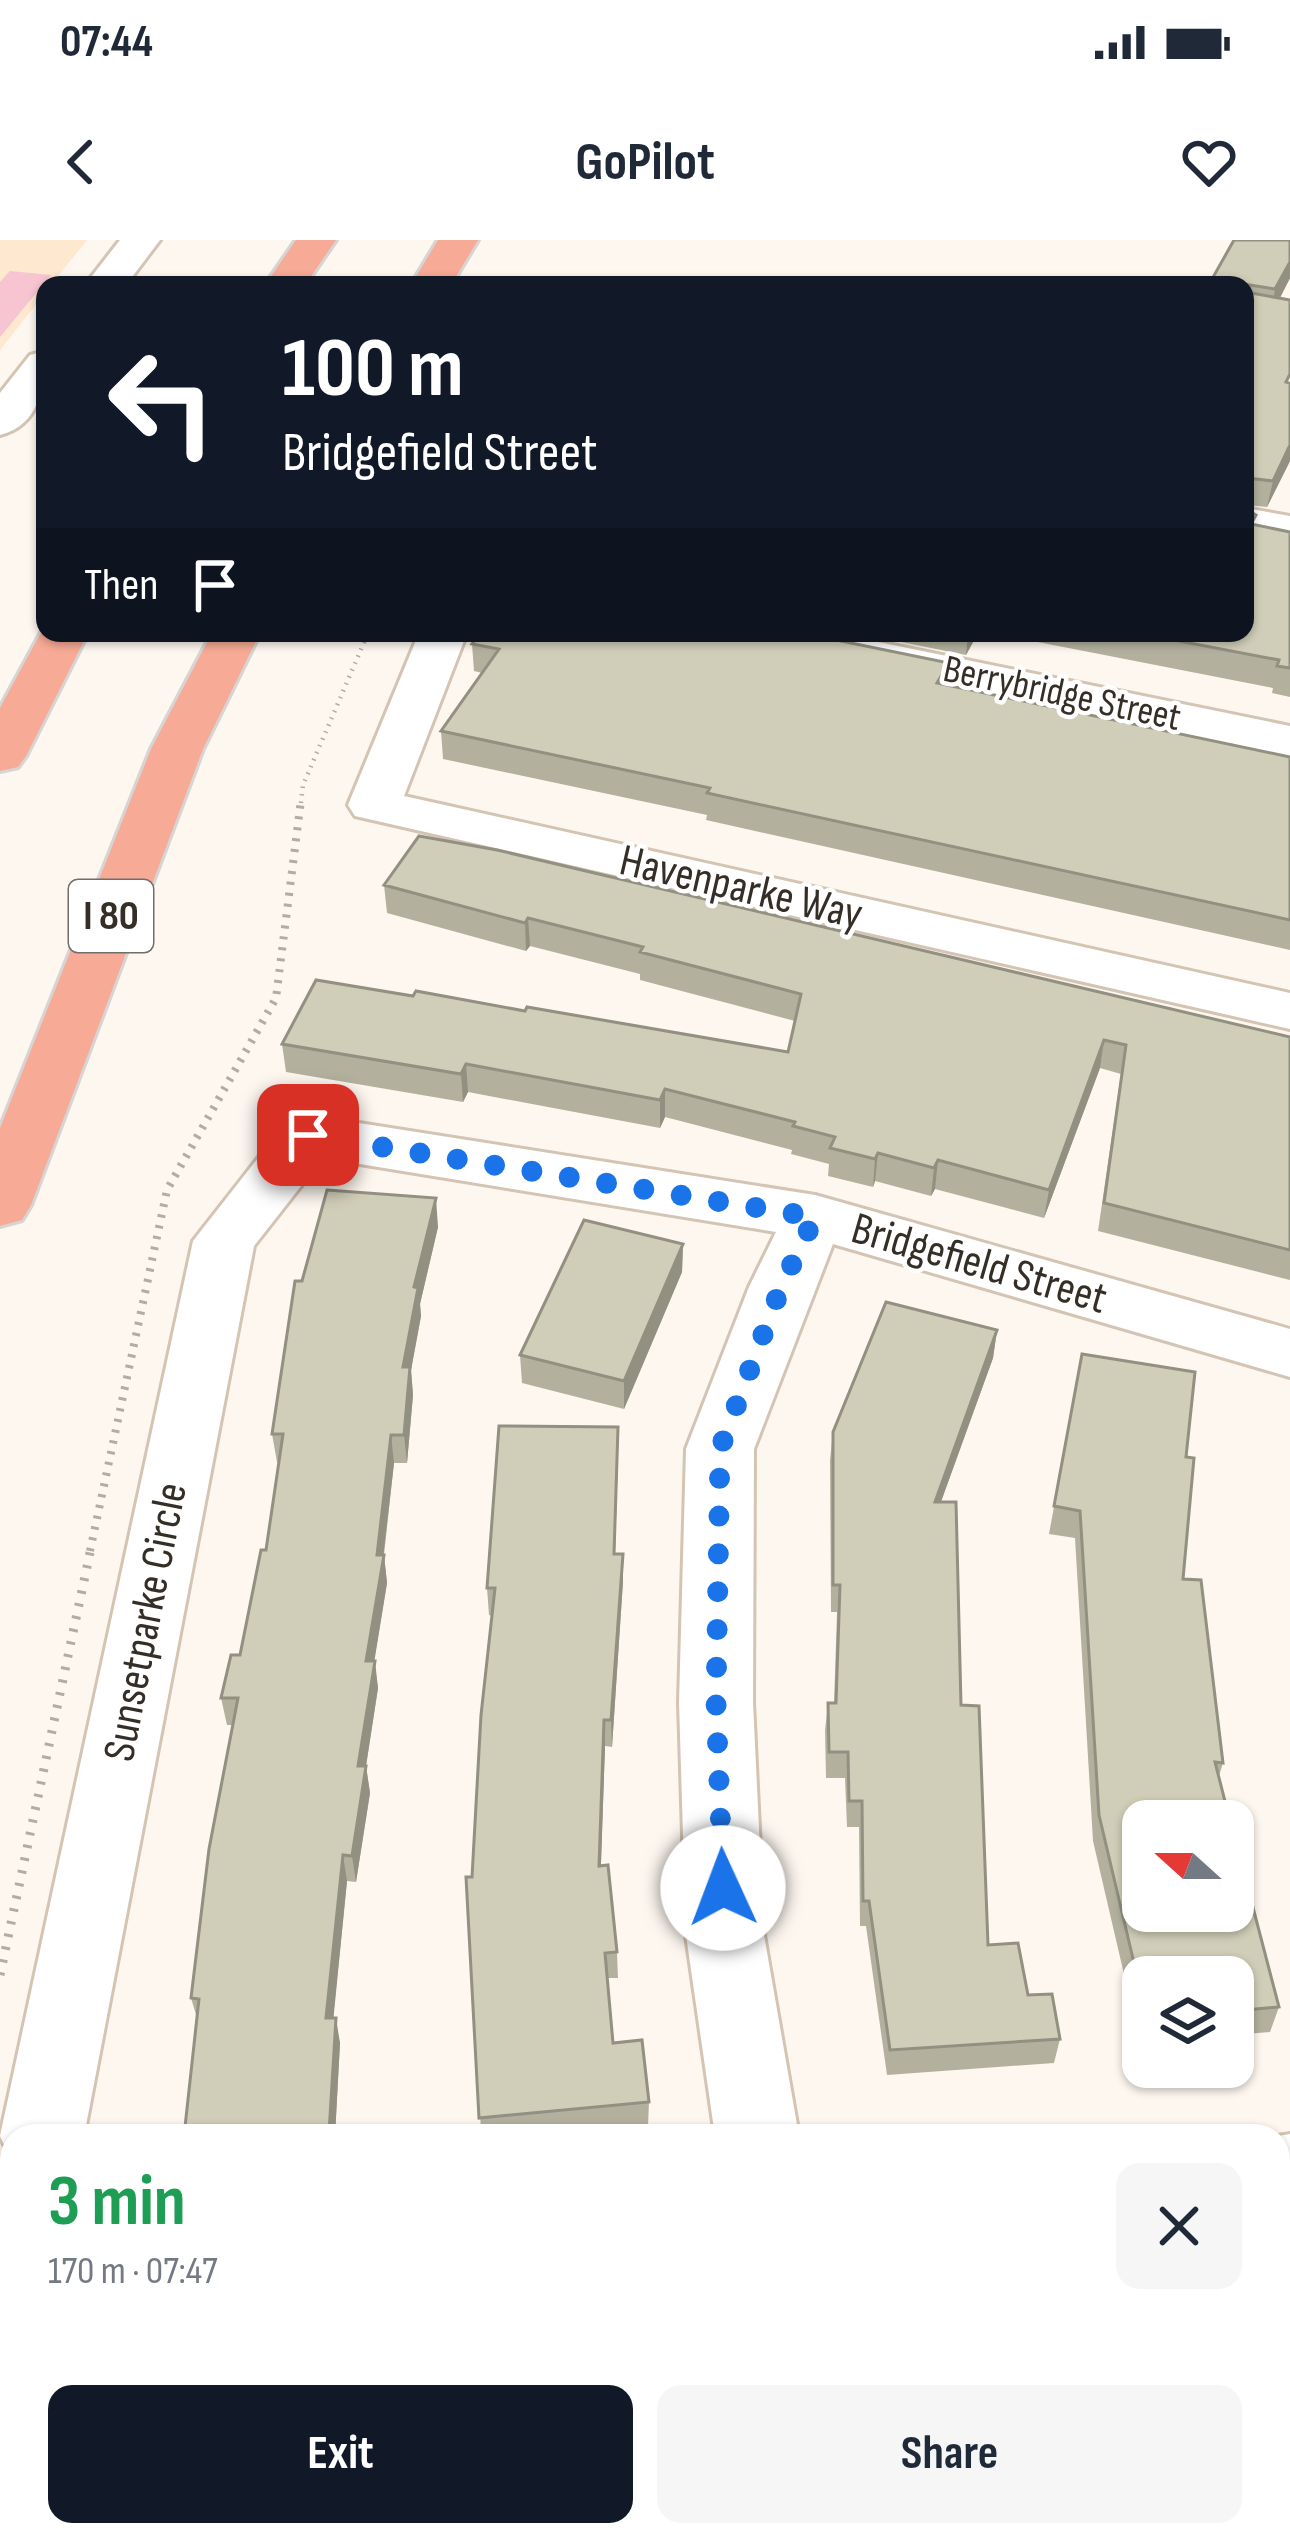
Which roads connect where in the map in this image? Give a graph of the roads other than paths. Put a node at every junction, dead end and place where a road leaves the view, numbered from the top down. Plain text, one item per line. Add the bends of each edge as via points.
1 (140, 240) edge
2 (316, 240) edge
3 (458, 240) edge
4 (112, 276) edge
5 (292, 276) edge
6 (436, 276) edge
7 (36, 376) edge
8 (0, 422) edge
9 (1254, 524) edge
10 (1290, 530) edge
11 (59, 642) edge
12 (231, 642) edge
13 (438, 642) edge
14 (807, 642) edge
15 (1290, 741) edge
16 (0, 756) edge
17 (1290, 1011) edge
18 (308, 1135) joint
19 (0, 1205) edge
20 (815, 1217) junction
21 (1290, 1353) edge
22 (44, 2124) edge
23 (755, 2124) edge

1 - 4 street
2 - 5 highway
3 - 6 highway
7 - 8 street
9 - 10 street
11 - 16 highway
12 - 19 highway, I 80 via 177,748
13 - 17 street, Havenparke Way via 374,805
14 - 15 street, Berrybridge Street
18 - 20 street, Bridgefield Street
18 - 22 street, Sunsetparke Circle via 224,1241
20 - 21 street, Bridgefield Street
20 - 23 street via 720,1449 716,1702 725,1935

